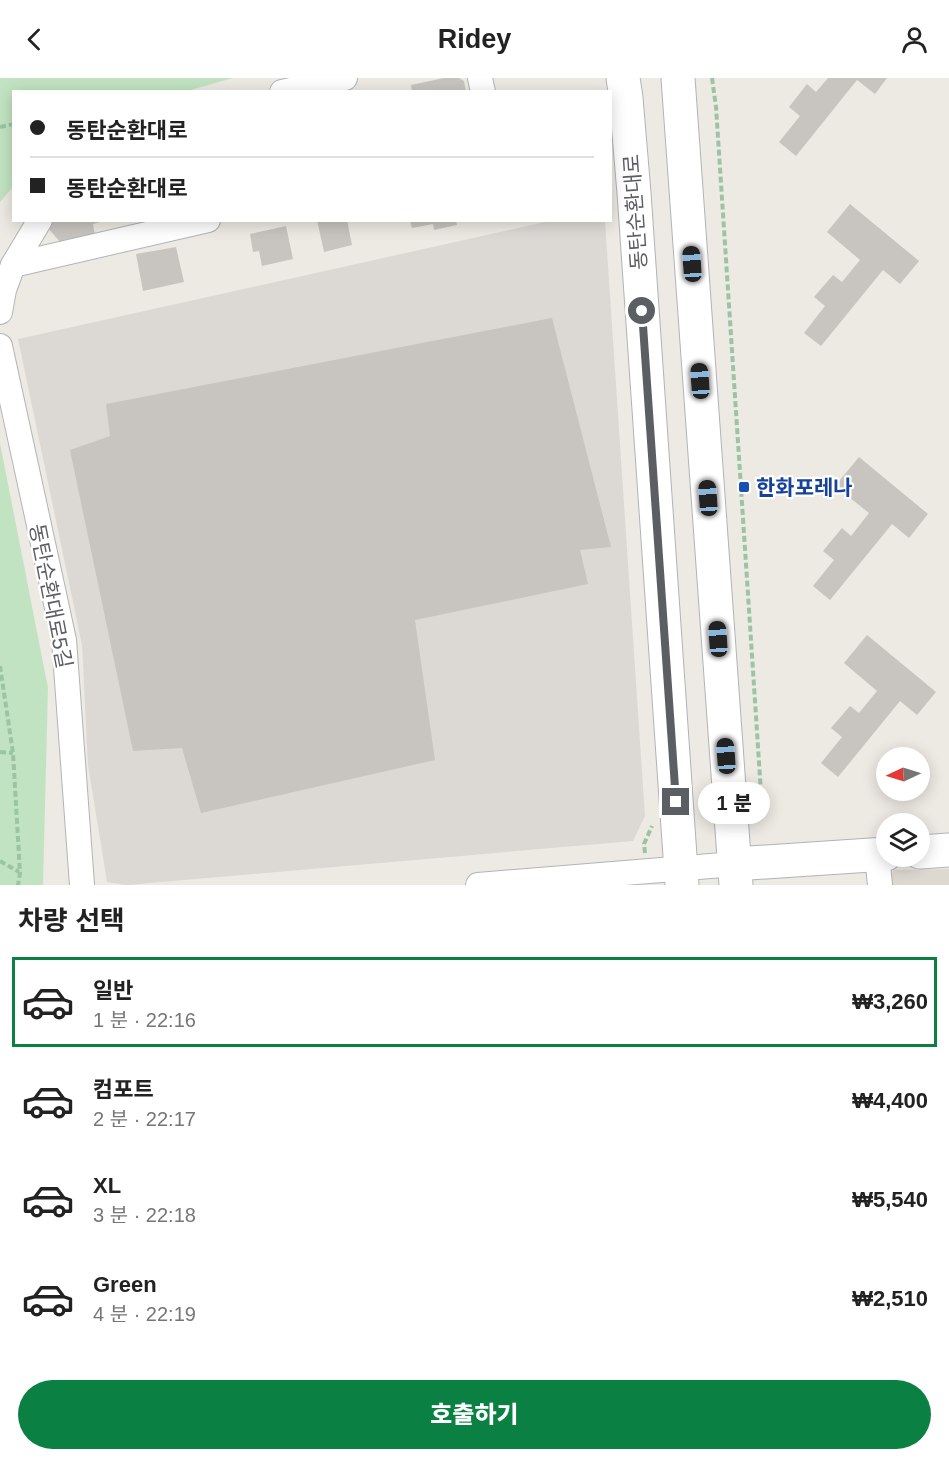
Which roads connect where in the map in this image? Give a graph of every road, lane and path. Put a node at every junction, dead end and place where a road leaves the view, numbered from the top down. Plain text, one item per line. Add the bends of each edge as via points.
1 (345, 78) edge
2 (623, 78) edge
3 (678, 78) edge
4 (712, 78) edge
5 (291, 90) edge
6 (39, 222) edge
7 (199, 222) edge
8 (13, 265) junction
9 (0, 312) edge
10 (0, 346) edge
11 (0, 666) edge
12 (0, 752) edge
13 (13, 753) junction
14 (726, 756) junction
15 (673, 758) junction
16 (758, 827) dead end
17 (949, 850) edge
18 (930, 851) edge
19 (0, 861) edge
20 (876, 865) edge
21 (20, 873) junction
22 (735, 874) edge
23 (681, 877) edge
24 (550, 882) edge
25 (18, 885) edge
26 (82, 885) edge
27 (478, 885) edge

1 - 5 street
2 - 15 main road, 동탄순환대로
3 - 14 main road
4 - 16 path via 762,808
6 - 8 street
7 - 8 street
8 - 9 street
10 - 26 street, 동탄순환대로5길 via 64,640
11 - 13 path
12 - 13 path
13 - 21 path
14 - 15 main road via 718,770 708,777 687,774
14 - 22 main road
15 - 23 main road, 동탄순환대로
17 - 18 main road
19 - 21 path
20 - 22 main road
21 - 25 path
22 - 23 street
23 - 24 street
24 - 27 street

